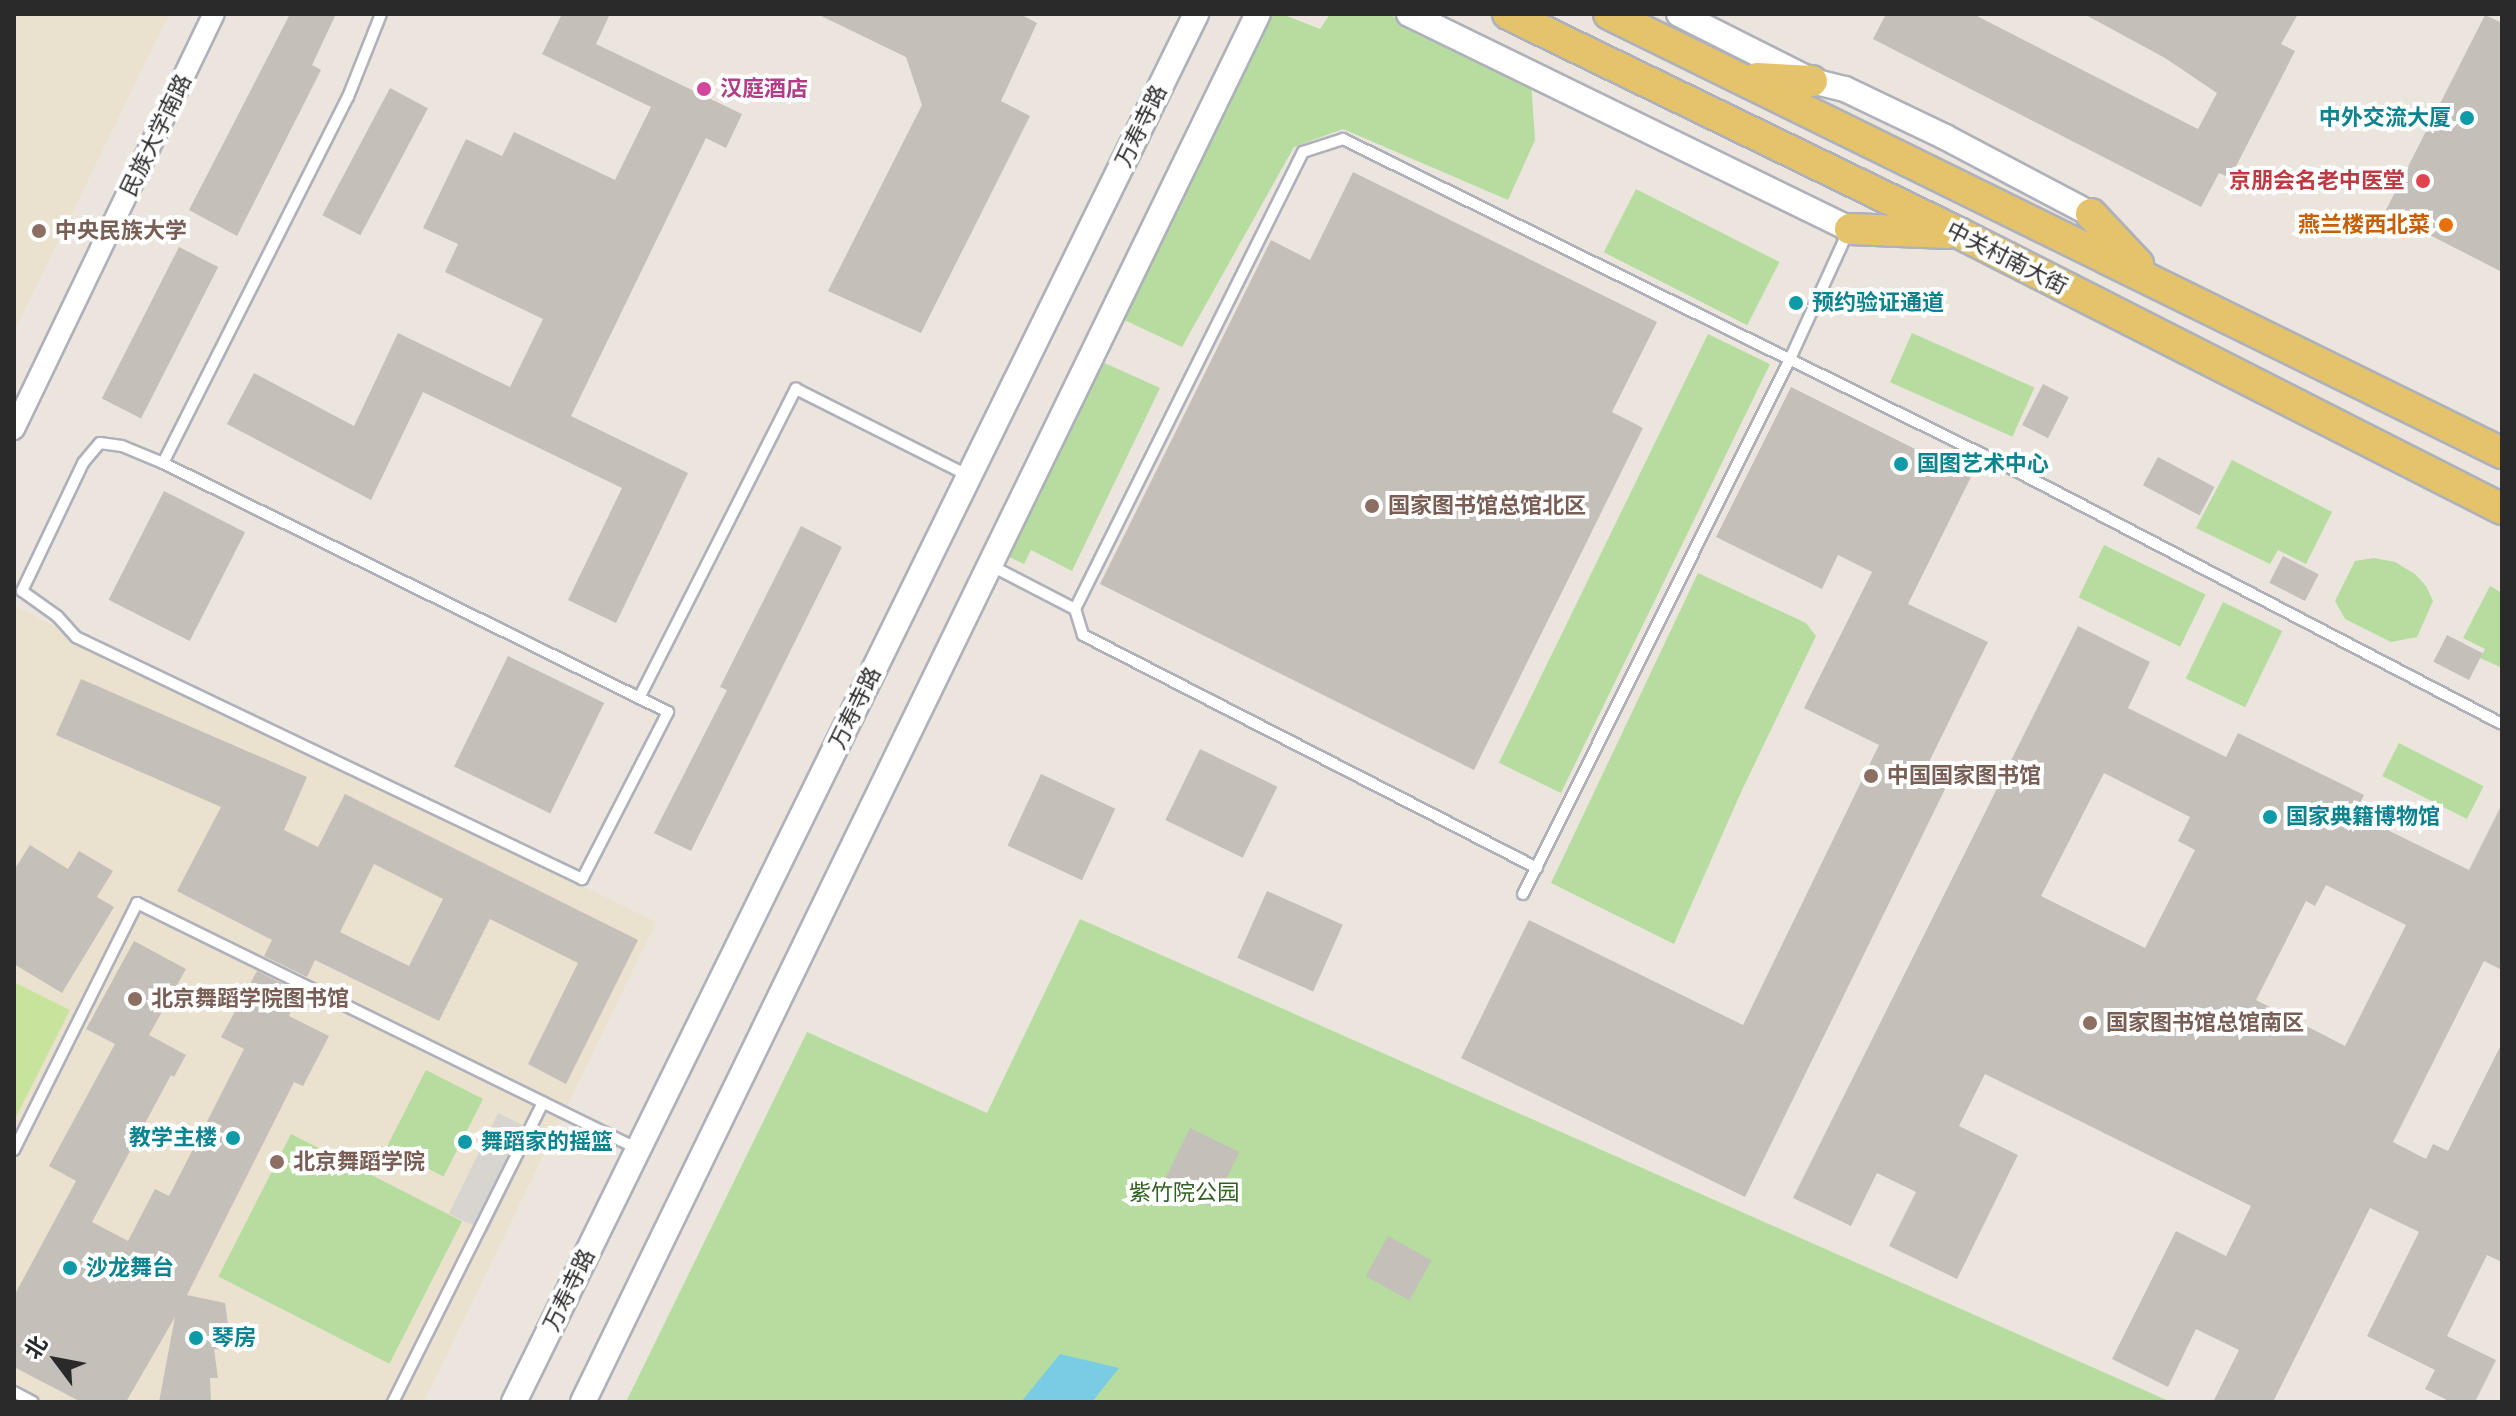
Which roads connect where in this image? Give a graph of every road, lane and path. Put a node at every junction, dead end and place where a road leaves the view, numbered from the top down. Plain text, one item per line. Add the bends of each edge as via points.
1 (214, 14) edge
2 (381, 14) edge
3 (1196, 14) edge
4 (1258, 14) edge
5 (1409, 14) edge
6 (1508, 14) edge
7 (1609, 14) edge
8 (1679, 14) edge
9 (1743, 78) junction
10 (1812, 81) junction
11 (2091, 214) joint
12 (1850, 229) junction
13 (1959, 233) junction
14 (2153, 280) junction
15 (1790, 359) junction
16 (14, 429) edge
17 (2502, 453) edge
18 (163, 463) junction
19 (969, 476) junction
20 (2502, 509) edge
21 (990, 565) junction
22 (1075, 609) junction
23 (639, 698) junction
24 (2502, 724) edge
25 (1537, 868) junction
26 (1523, 894) dead end
27 (543, 1103) junction
28 (638, 1149) junction
29 (14, 1150) edge
30 (14, 1392) edge
31 (33, 1402) edge
32 (393, 1402) edge
33 (514, 1402) edge
34 (583, 1402) edge

1 - 16 street, 民族大学南路
2 - 18 lane via 348,97
3 - 19 street, 万寿寺路
4 - 21 street
5 - 12 street
6 - 13 main road, 中关村南大街
7 - 9 main road, 中关村南大街
8 - 10 street
9 - 10 main road
9 - 14 main road, 中关村南大街
10 - 11 street via 1845,89
11 - 14 main road
12 - 13 main road
12 - 15 lane
13 - 20 main road, 中关村南大街
14 - 17 main road, 中关村南大街
15 - 22 lane via 1343,139 1303,152
15 - 24 lane
15 - 25 lane
18 - 23 lane
18 - 23 lane via 100,443 83,463 22,591 76,637 582,879 668,712
19 - 23 lane via 796,389
19 - 28 street, 万寿寺路
21 - 22 lane
21 - 34 street
22 - 25 lane via 1083,635
25 - 26 lane
27 - 28 lane
27 - 29 lane via 137,903
27 - 32 lane
28 - 33 street, 万寿寺路
30 - 31 lane

